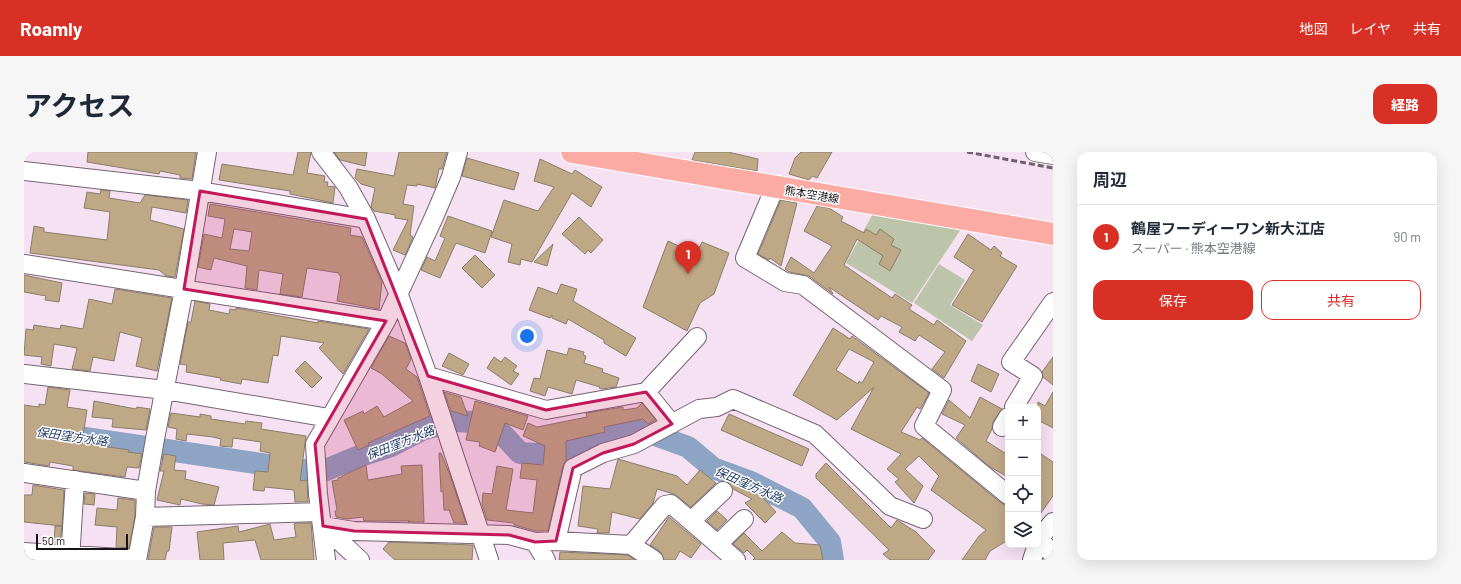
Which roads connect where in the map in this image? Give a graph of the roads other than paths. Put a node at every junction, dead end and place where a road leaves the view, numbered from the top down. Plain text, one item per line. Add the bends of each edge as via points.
1 (207, 152) edge
2 (321, 152) edge
3 (458, 152) edge
4 (572, 152) edge
5 (1035, 152) edge
6 (1053, 155) edge
7 (24, 171) edge
8 (775, 187) junction
9 (200, 191) junction
10 (366, 219) junction
11 (1053, 234) edge
12 (24, 264) edge
13 (184, 289) junction
14 (399, 295) junction
15 (1053, 302) edge
16 (386, 320) junction
17 (697, 337) dead end
18 (24, 374) edge
19 (428, 376) junction
20 (165, 390) junction
21 (646, 392) junction
22 (1016, 404) edge
23 (329, 418) junction
24 (672, 424) junction
25 (24, 473) edge
26 (75, 480) junction
27 (146, 491) junction
28 (723, 491) dead end
29 (1005, 493) edge
30 (145, 518) junction
31 (322, 519) junction
32 (744, 519) dead end
33 (923, 519) dead end
34 (692, 520) junction
35 (1053, 522) edge
36 (480, 534) junction
37 (1041, 535) edge
38 (556, 541) junction
39 (1041, 541) edge
40 (535, 542) junction
41 (631, 545) junction
42 (1035, 548) edge
43 (718, 551) edge
44 (24, 552) edge
45 (1053, 555) edge
46 (70, 557) edge
47 (137, 560) edge
48 (326, 560) edge
49 (360, 560) edge
50 (489, 560) edge
51 (546, 560) edge
52 (654, 560) edge
53 (736, 560) edge
54 (1032, 560) edge

1 - 9 street
2 - 10 street via 348,187
3 - 14 street via 451,177
4 - 8 main road, 熊本空港線
5 - 6 street
7 - 9 street
8 - 11 main road, 熊本空港線
8 - 29 street via 745,258 785,282 803,285 942,390 924,426
9 - 10 street
9 - 13 street
10 - 14 street
12 - 13 street
13 - 16 street
13 - 20 street
14 - 16 street
14 - 19 street
15 - 22 street via 1011,362 1033,376
16 - 23 street
17 - 21 street
18 - 20 street
19 - 21 street via 546,410
19 - 36 street
20 - 23 street
20 - 27 street
21 - 24 street
23 - 31 street via 316,444
24 - 33 street via 699,409 717,407 733,399 815,434 890,506
24 - 38 street via 634,444 603,453 573,468
25 - 26 street
26 - 27 street
26 - 46 street
27 - 30 street
28 - 34 street
30 - 31 street
30 - 47 street
31 - 36 street via 354,531
31 - 48 street
31 - 49 street
32 - 43 street
34 - 41 street via 671,504 665,505
34 - 43 street
35 - 37 street
36 - 40 street via 508,535
36 - 50 street
38 - 40 street
38 - 41 street
39 - 45 street
40 - 51 street
41 - 52 street
42 - 54 street
43 - 53 street
44 - 46 street
46 - 47 street

